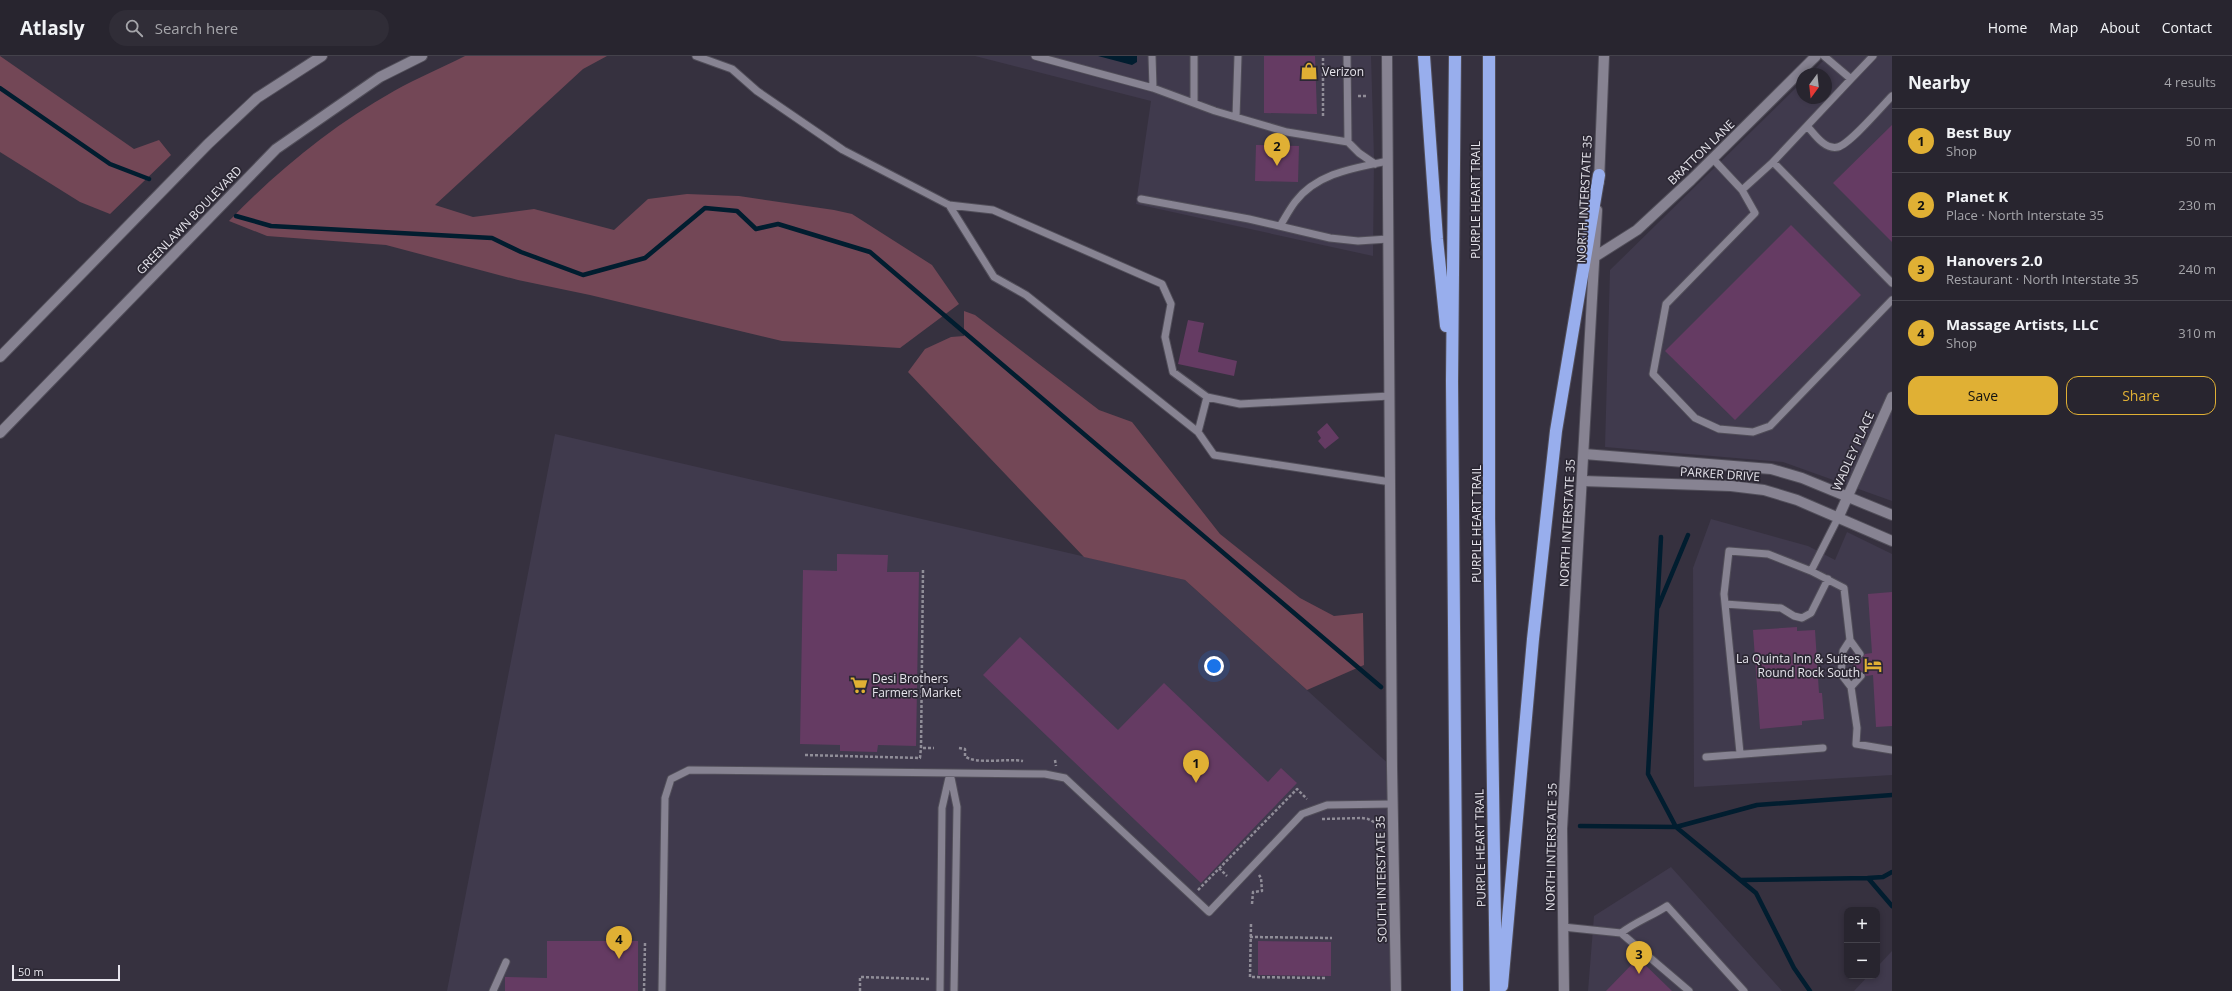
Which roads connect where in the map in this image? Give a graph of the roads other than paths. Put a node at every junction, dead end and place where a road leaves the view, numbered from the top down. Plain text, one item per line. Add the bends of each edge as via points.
1 (322, 56) edge
2 (422, 56) edge
3 (696, 56) edge
4 (1035, 56) edge
5 (1152, 56) edge
6 (1194, 56) edge
7 (1238, 56) edge
8 (1347, 56) edge
9 (1387, 56) edge
10 (1424, 56) edge
11 (1455, 56) edge
12 (1489, 56) edge
13 (1604, 56) edge
14 (1816, 56) edge
15 (1824, 56) edge
16 (1873, 56) edge
17 (1851, 79) junction
18 (1153, 88) junction
19 (1892, 96) edge
20 (1194, 103) junction
21 (1236, 117) junction
22 (1808, 128) junction
23 (1348, 142) junction
24 (1713, 159) junction
25 (1388, 162) junction
26 (1773, 162) junction
27 (1375, 164) junction
28 (1599, 175) junction
29 (1742, 190) junction
30 (1141, 199) dead end
31 (950, 205) junction
32 (1280, 226) junction
33 (1388, 239) junction
34 (1596, 256) junction
35 (1892, 283) edge
36 (1892, 300) edge
37 (0, 357) edge
38 (1452, 382) junction
39 (1390, 396) junction
40 (1207, 397) junction
41 (1892, 397) edge
42 (1198, 432) junction
43 (0, 433) edge
44 (1584, 454) junction
45 (1583, 481) junction
46 (1391, 482) junction
47 (1847, 497) junction
48 (1892, 515) edge
49 (1838, 516) junction
50 (1892, 541) edge
51 (1811, 571) junction
52 (1828, 579) junction
53 (1725, 604) junction
54 (1850, 640) junction
55 (1860, 654) dead end
56 (1861, 676) dead end
57 (1851, 686) junction
58 (1823, 748) dead end
59 (1892, 750) edge
60 (1740, 753) junction
61 (1706, 757) dead end
62 (950, 773) junction
63 (1392, 804) junction
64 (1563, 928) junction
65 (1621, 933) junction
66 (506, 962) dead end
67 (493, 991) edge
68 (662, 991) edge
69 (940, 991) edge
70 (954, 991) edge
71 (1396, 991) edge
72 (1457, 991) edge
73 (1496, 991) edge
74 (1502, 991) edge
75 (1564, 991) edge
76 (1689, 991) edge
77 (1744, 991) edge

1 - 37 main road via 257,98 208,144
2 - 43 main road, GREENLAWN BOULEVARD via 380,77 276,150
3 - 31 lane via 732,69 757,91 843,150
4 - 18 lane
5 - 18 lane
6 - 20 lane
7 - 21 lane
8 - 23 lane
9 - 25 main road
10 - 38 highway via 1437,238
11 - 38 highway, PURPLE HEART TRAIL
12 - 73 highway, PURPLE HEART TRAIL via 1489,518
13 - 28 main road, NORTH INTERSTATE 35
14 - 24 main road, BRATTON LANE
15 - 17 lane
16 - 17 lane
17 - 22 lane
18 - 20 lane
19 - 22 lane via 1848,141 1838,147 1821,142
20 - 21 lane
21 - 23 lane via 1287,132
22 - 26 lane
23 - 27 lane
24 - 29 lane
24 - 34 main road, BRATTON LANE via 1637,230
25 - 27 lane
25 - 33 main road
26 - 29 lane
26 - 35 lane
27 - 32 lane via 1346,170 1316,183 1295,202
28 - 34 main road, NORTH INTERSTATE 35
28 - 74 highway via 1556,431 1533,639
29 - 36 lane via 1755,213 1664,306 1653,374 1694,418 1720,429 1753,432 1770,426
30 - 32 lane
31 - 40 lane via 994,210 1162,284 1171,304 1166,337 1173,372
31 - 42 lane via 994,277 1026,295
32 - 33 lane via 1330,238 1358,241
33 - 39 main road
34 - 44 main road, NORTH INTERSTATE 35
38 - 72 highway, PURPLE HEART TRAIL
39 - 40 lane via 1240,404
39 - 46 main road
40 - 42 lane
41 - 47 main road, WADLEY PLACE
42 - 46 lane via 1214,455
44 - 45 main road, NORTH INTERSTATE 35
44 - 47 main road, PARKER DRIVE via 1771,469 1802,478
45 - 49 main road, PARKER DRIVE via 1731,486 1764,490
45 - 64 main road, NORTH INTERSTATE 35 via 1562,829
46 - 63 main road, SOUTH INTERSTATE 35
47 - 48 main road, PARKER DRIVE
47 - 49 main road, WADLEY PLACE
49 - 50 main road, PARKER DRIVE
49 - 51 lane
51 - 52 lane
51 - 53 lane via 1768,554 1729,551
52 - 53 lane via 1811,613 1802,618 1781,608
52 - 54 lane via 1844,588
53 - 60 lane
54 - 55 lane
54 - 57 lane via 1842,651 1841,674
56 - 57 lane
57 - 59 lane via 1857,728 1856,744
58 - 60 lane
60 - 61 lane
62 - 63 lane via 1045,774 1064,778 1209,912 1302,814 1327,805
62 - 68 lane via 689,770 671,779 665,798
62 - 69 lane via 942,808
62 - 70 lane via 957,807
63 - 71 main road, SOUTH INTERSTATE 35
64 - 65 lane
64 - 75 main road, NORTH INTERSTATE 35
65 - 76 lane
65 - 77 lane via 1666,906
66 - 67 lane

